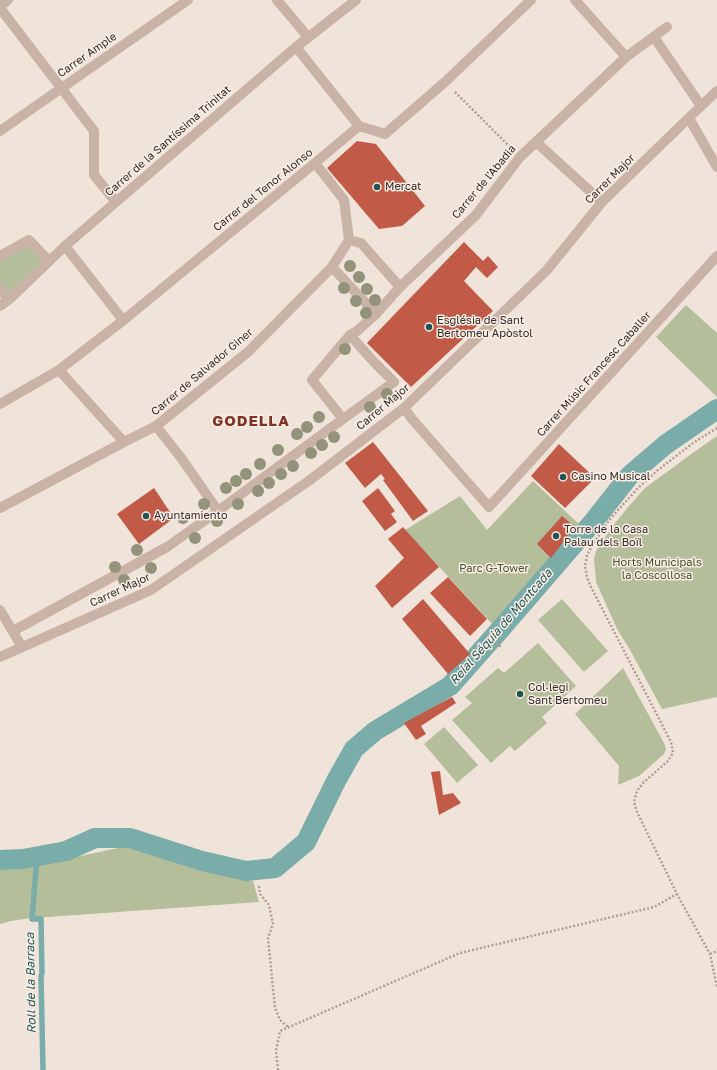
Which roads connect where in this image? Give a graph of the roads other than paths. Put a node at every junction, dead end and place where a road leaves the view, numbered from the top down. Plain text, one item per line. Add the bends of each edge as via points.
1 (8, 0) edge
2 (188, 0) edge
3 (277, 0) edge
4 (356, 0) edge
5 (531, 0) edge
6 (575, 0) edge
7 (0, 7) edge
8 (667, 27) dead end
9 (308, 37) junction
10 (654, 37) junction
11 (296, 47) junction
12 (626, 57) junction
13 (60, 88) junction
14 (717, 91) edge
15 (701, 106) junction
16 (689, 118) junction
17 (359, 126) junction
18 (0, 131) edge
19 (536, 142) junction
20 (315, 163) junction
21 (717, 166) edge
22 (116, 202) junction
23 (602, 202) junction
24 (349, 240) junction
25 (65, 246) junction
26 (0, 256) edge
27 (717, 256) edge
28 (49, 261) junction
29 (332, 267) junction
30 (400, 287) junction
31 (0, 288) edge
32 (4, 303) edge
33 (376, 314) junction
34 (123, 320) junction
35 (350, 335) junction
36 (59, 370) junction
37 (0, 404) edge
38 (404, 408) junction
39 (342, 419) junction
40 (156, 426) junction
41 (124, 442) junction
42 (0, 508) edge
43 (218, 511) junction
44 (0, 610) edge
45 (13, 631) junction
46 (22, 647) junction
47 (0, 657) edge

1 - 7 street
2 - 13 street, Carrer Ample
3 - 9 street
4 - 9 street, Carrer de la Santíssima Trinitat
5 - 17 street via 445,82 385,134
6 - 12 street
7 - 13 street
8 - 10 street, Carrer de l'Abadia
9 - 11 street, Carrer de la Santíssima Trinitat
10 - 12 street, Carrer de l'Abadia
10 - 15 street
11 - 17 street
11 - 22 street, Carrer de la Santíssima Trinitat
12 - 19 street, Carrer de l'Abadia
13 - 18 street, Carrer Ample
13 - 22 street via 94,131 94,175
14 - 15 street, Carrer Major
15 - 16 street, Carrer Major
16 - 21 street
16 - 23 street, Carrer Major
17 - 20 street, Carrer del Tenor Alonso
19 - 23 street
19 - 30 street, Carrer de l'Abadia via 520,157 476,214
20 - 24 street via 344,200
20 - 34 street, Carrer del Tenor Alonso
22 - 25 street, Carrer de la Santíssima Trinitat
23 - 38 street, Carrer Major via 547,270
24 - 29 street, Carrer de Salvador Giner
24 - 30 street via 361,243
25 - 28 street, Carrer de la Santíssima Trinitat
25 - 34 street
26 - 28 street via 29,240
27 - 38 street, Carrer Músic Francesc Caballer via 488,507
28 - 32 street, Carrer de la Santíssima Trinitat
29 - 33 street
29 - 40 street, Carrer de Salvador Giner via 248,352
30 - 33 street, Carrer de l'Abadia
31 - 32 street
33 - 35 street, Carrer de l'Abadia
34 - 36 street, Carrer del Tenor Alonso
35 - 39 street, Carrer de l'Abadia via 312,380
35 - 39 street via 394,382
36 - 37 street, Carrer del Tenor Alonso
36 - 41 street
38 - 46 street, Carrer Major via 310,480 151,590
39 - 43 street
40 - 41 street, Carrer de Salvador Giner
40 - 43 street
41 - 42 street, Carrer de Salvador Giner
43 - 45 street via 167,547
44 - 45 street
45 - 46 street
46 - 47 street, Carrer Major

